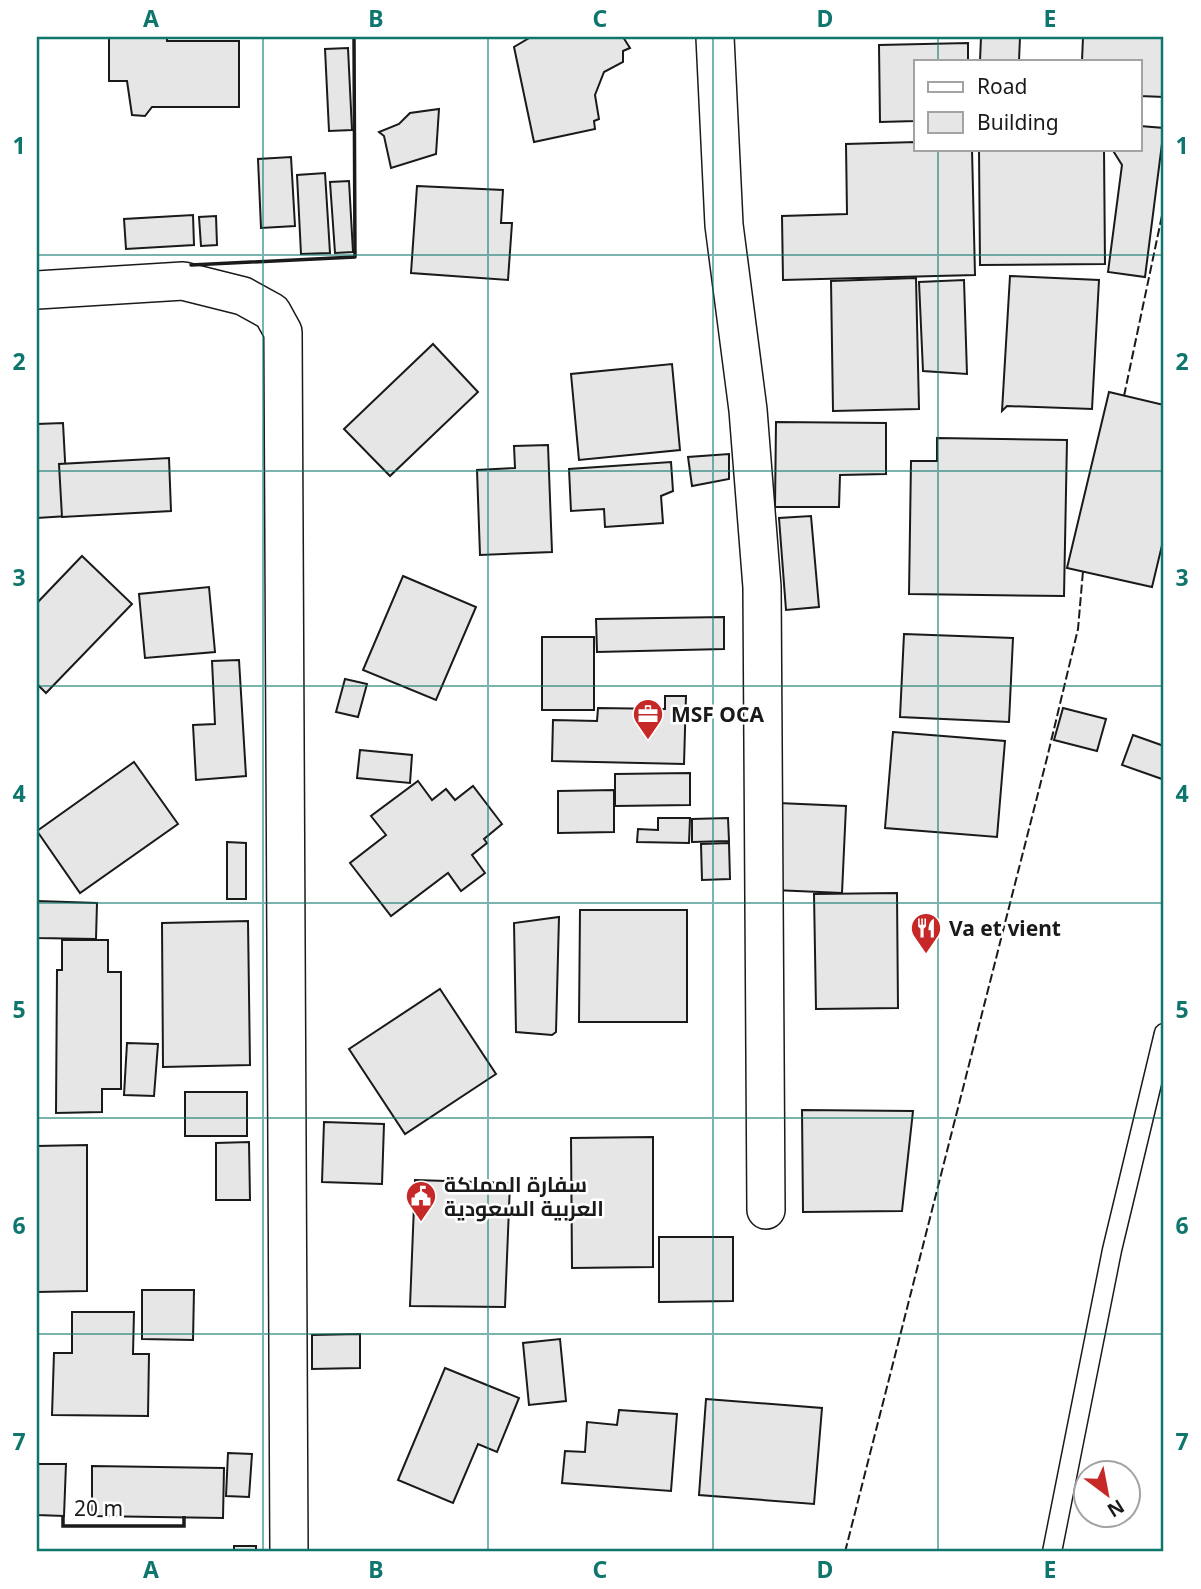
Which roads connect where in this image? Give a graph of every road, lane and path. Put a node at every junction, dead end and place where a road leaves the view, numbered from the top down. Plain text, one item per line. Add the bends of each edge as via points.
1 (715, 37) edge
2 (37, 290) edge
3 (1164, 1033) edge
4 (766, 1210) dead end
5 (289, 1552) edge
6 (1052, 1552) edge

1 - 4 street via 724,225 748,410 762,587
2 - 5 street via 183,281 243,296 272,312 283,332
3 - 6 lane via 1112,1250

